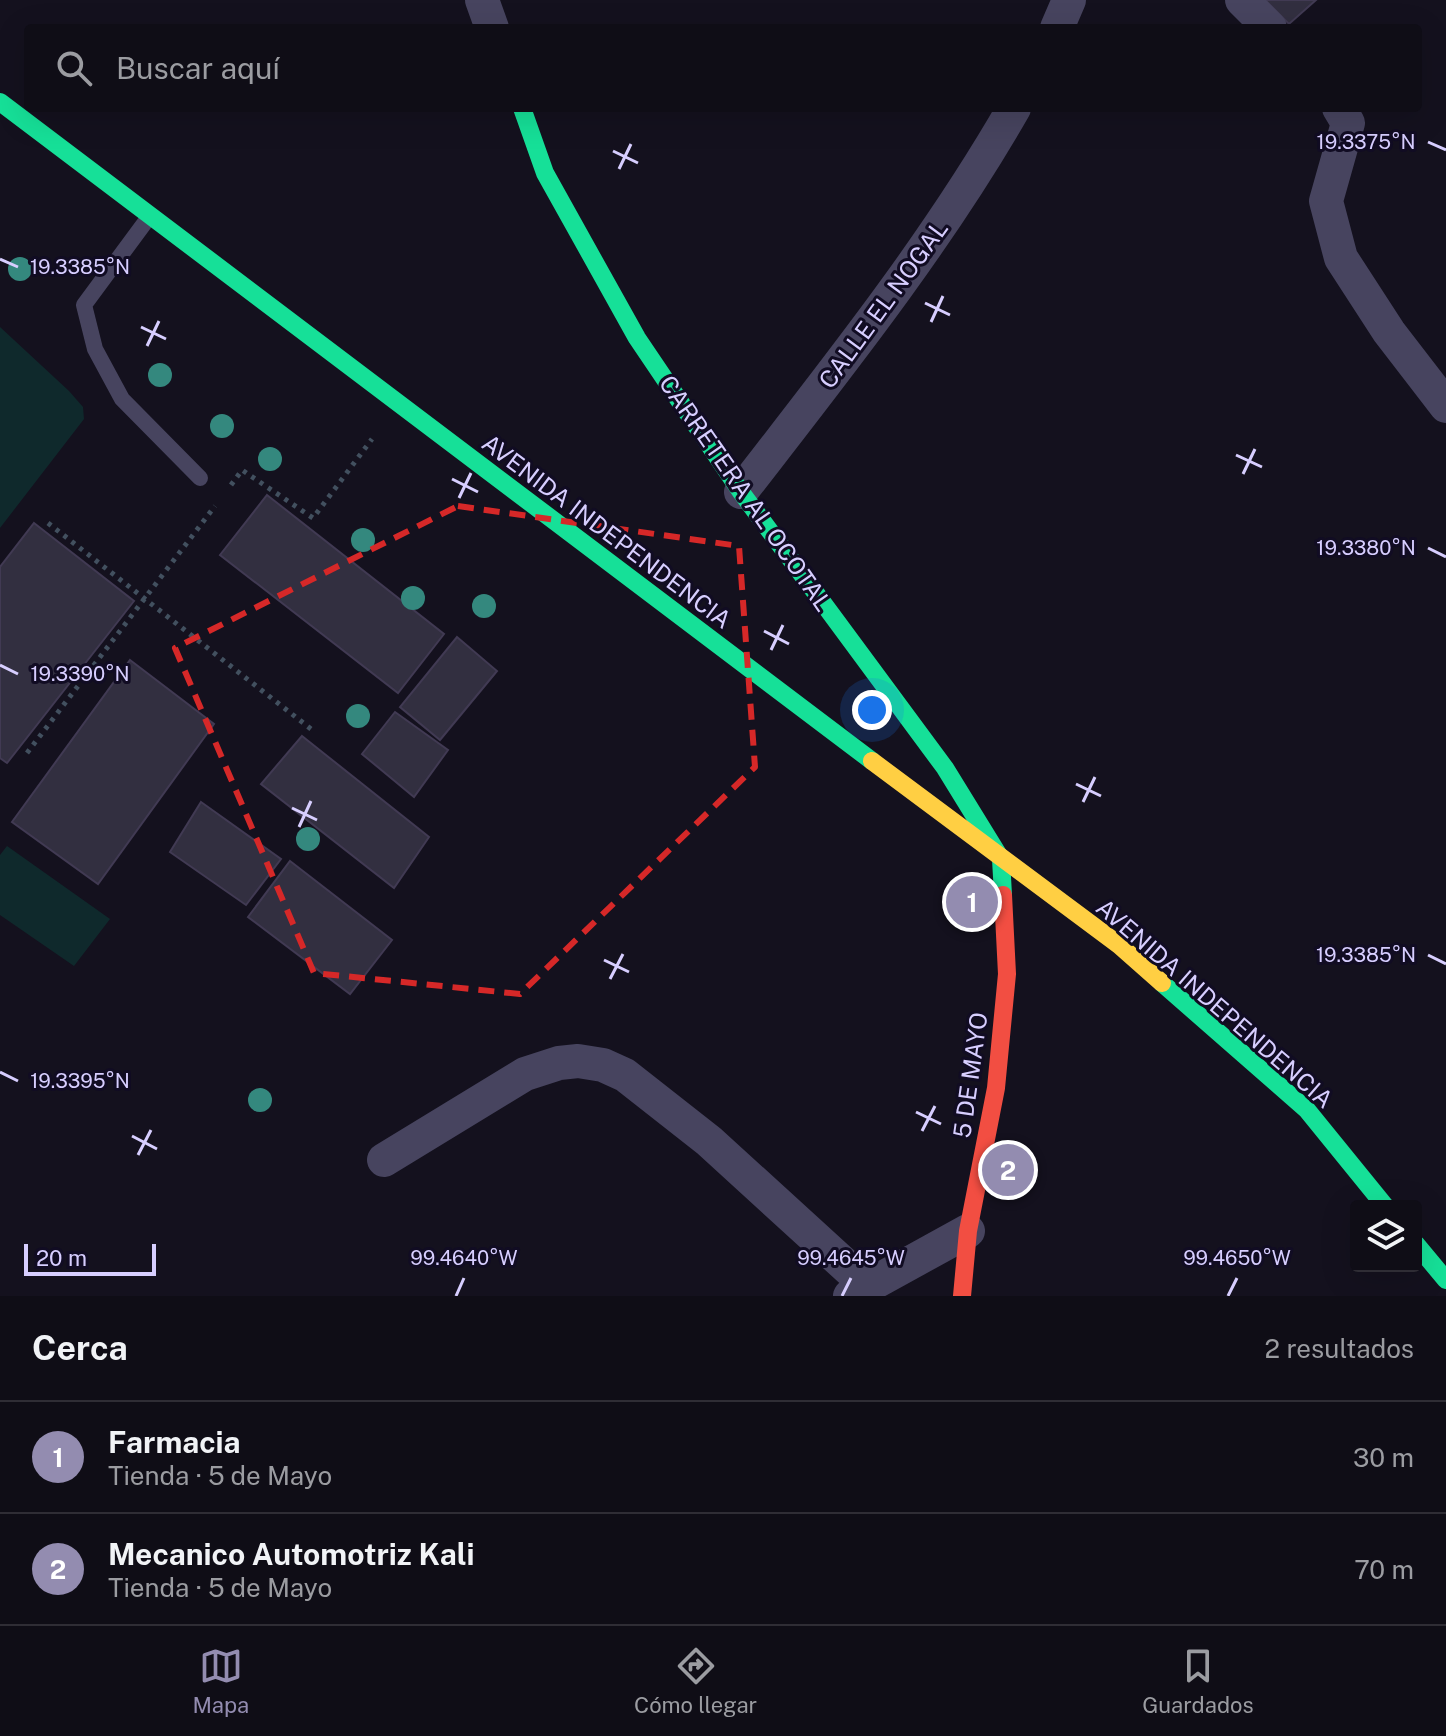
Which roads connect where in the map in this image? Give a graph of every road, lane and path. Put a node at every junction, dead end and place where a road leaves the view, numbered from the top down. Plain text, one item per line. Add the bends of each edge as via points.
1 (482, 0) edge
2 (1069, 0) edge
3 (1242, 0) edge
4 (491, 24) edge
5 (1059, 24) edge
6 (1266, 24) edge
7 (0, 102) edge
8 (523, 112) edge
9 (1012, 112) edge
10 (1341, 112) edge
11 (150, 216) junction
12 (400, 404) junction
13 (1446, 406) edge
14 (200, 478) dead end
15 (741, 492) junction
16 (48, 523) dead end
17 (144, 600) junction
18 (311, 729) dead end
19 (27, 753) dead end
20 (1001, 859) junction
21 (384, 1160) dead end
22 (1380, 1200) edge
23 (968, 1231) junction
24 (1422, 1251) edge
25 (1446, 1280) edge
26 (859, 1291) edge
27 (962, 1296) edge

1 - 4 street
2 - 5 street
3 - 6 street
7 - 11 street, AVENIDA INDEPENDENCIA
8 - 15 street, CARRETERA AL OCOTAL via 545,173 637,338
9 - 15 street, CALLE EL NOGAL via 974,179
10 - 13 street via 1348,123 1326,201 1341,258
11 - 12 street, AVENIDA INDEPENDENCIA
11 - 14 lane via 84,305 95,349 122,399
12 - 17 path via 313,518 242,470
12 - 20 street, AVENIDA INDEPENDENCIA
15 - 20 street, CARRETERA AL OCOTAL via 945,768
16 - 17 path
17 - 18 path
17 - 19 path
20 - 22 street, AVENIDA INDEPENDENCIA via 1119,945 1307,1110
20 - 23 street, 5 DE MAYO via 1007,974 996,1088
21 - 26 street via 525,1074 559,1063 603,1065 625,1075 709,1141
23 - 26 street
23 - 27 street, 5 DE MAYO
24 - 25 street

